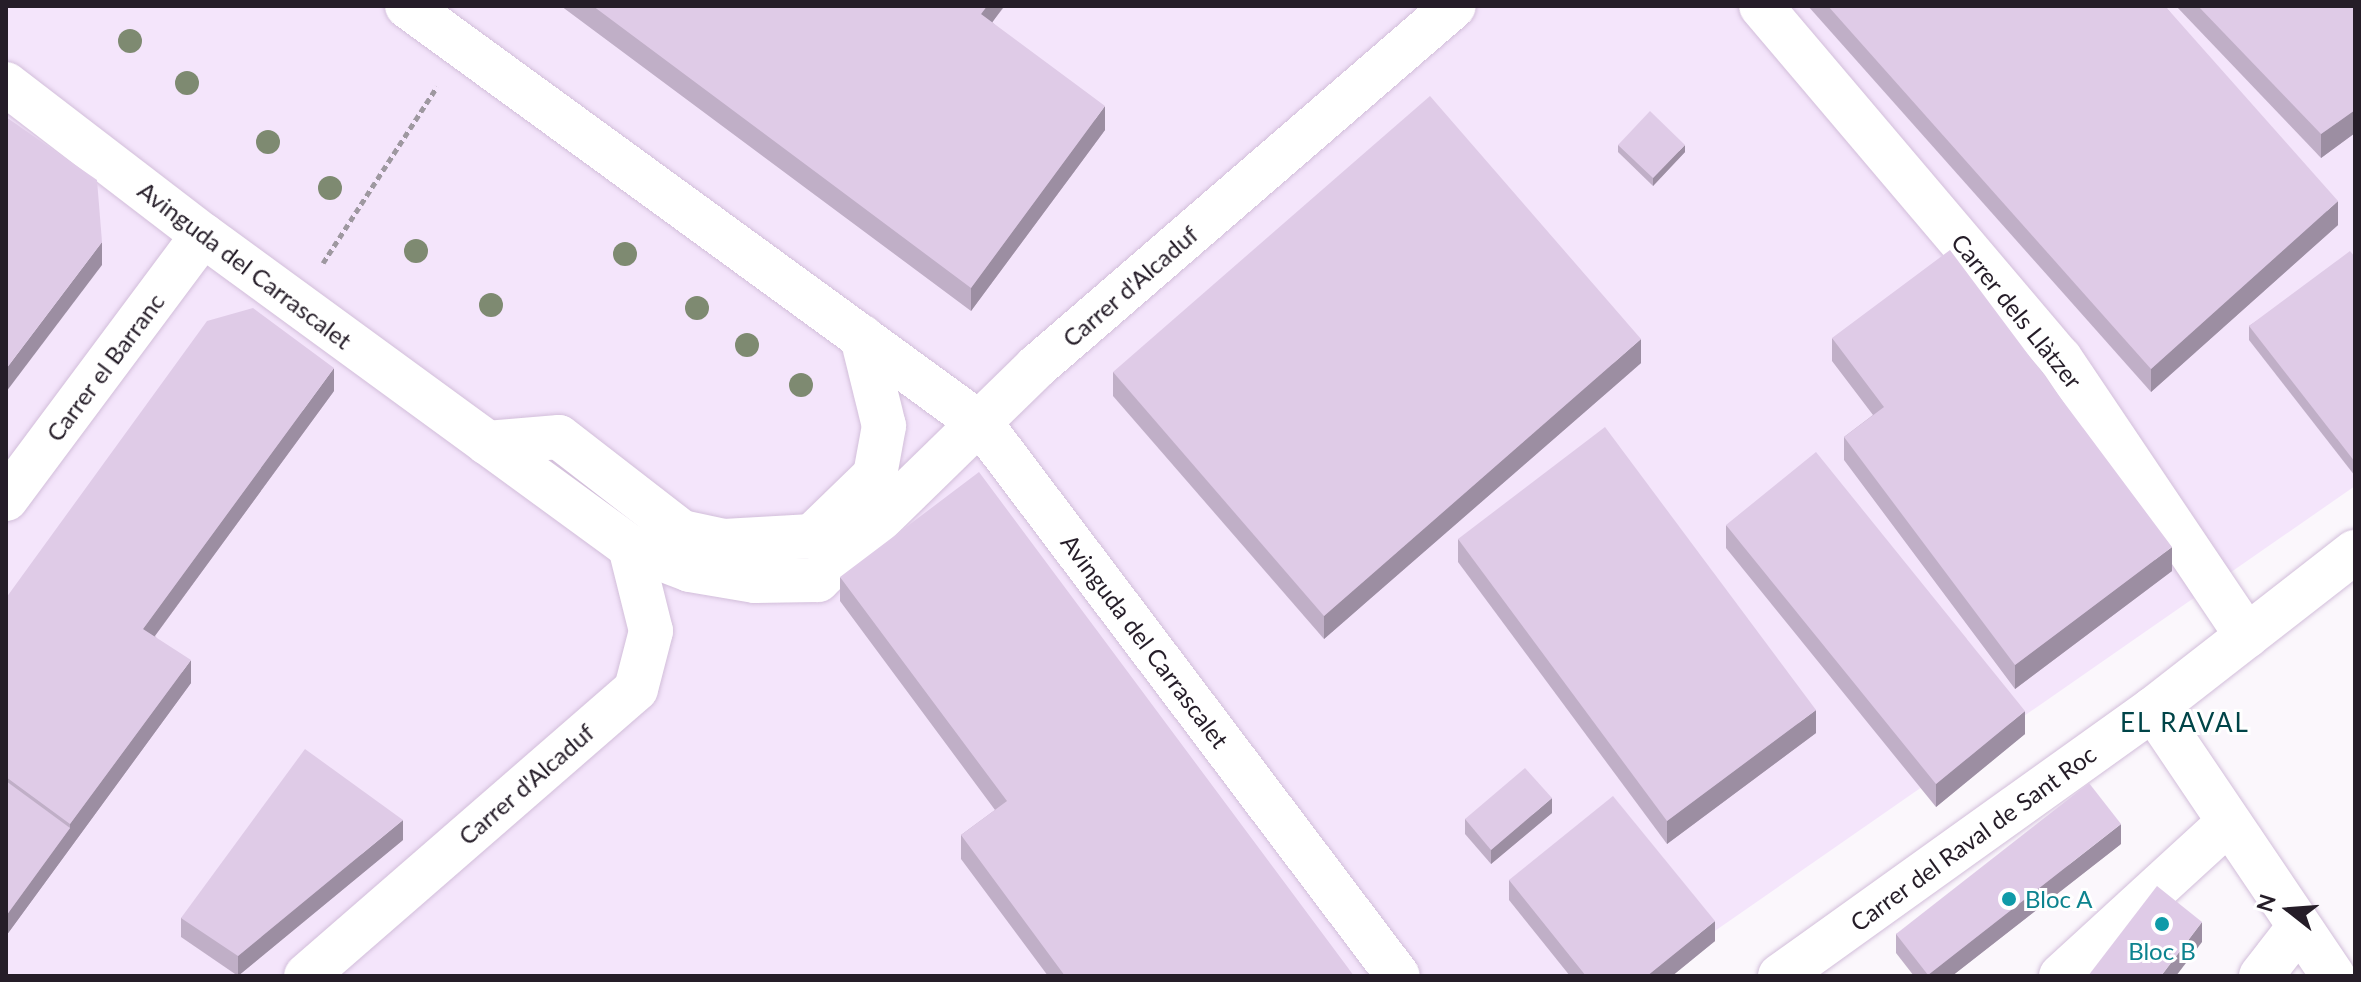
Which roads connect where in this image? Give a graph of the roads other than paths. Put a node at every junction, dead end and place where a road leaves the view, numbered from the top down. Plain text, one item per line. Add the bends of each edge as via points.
1 (407, 6) edge
2 (1454, 6) edge
3 (1761, 6) edge
4 (6, 84) edge
5 (203, 235) junction
6 (862, 337) junction
7 (982, 425) junction
8 (487, 443) junction
9 (6, 499) edge
10 (630, 547) junction
11 (2355, 552) edge
12 (818, 580) joint
13 (2247, 636) junction
14 (2153, 709) junction
15 (2227, 824) junction
16 (2299, 927) junction
17 (2355, 963) edge
18 (1793, 973) edge
19 (306, 976) edge
20 (1398, 976) edge
21 (2061, 976) edge
22 (2261, 976) edge
23 (2333, 976) edge
24 (2344, 976) edge

1 - 6 street, Avinguda del Carrascalet
2 - 7 street, Carrer d'Alcaduf via 1036,367
3 - 13 street, Carrer dels Llàtzer via 2060,358
4 - 5 street, Avinguda del Carrascalet
5 - 8 street, Avinguda del Carrascalet
5 - 9 street, Carrer el Barranc
6 - 7 street, Avinguda del Carrascalet
6 - 8 street via 884,426 875,475 812,536 724,541 682,532 559,437
7 - 12 street, Carrer d'Alcaduf
7 - 20 street, Avinguda del Carrascalet
8 - 10 street, Avinguda del Carrascalet
10 - 12 street, Avinguda del Carrascalet via 690,570 755,581
10 - 19 street, Carrer d'Alcaduf via 651,631 636,689
11 - 13 street, Carrer del Raval de Sant Roc
13 - 14 street, Carrer del Raval de Sant Roc
14 - 15 street
14 - 18 street, Carrer del Raval de Sant Roc
15 - 16 street
15 - 21 street
16 - 22 street
16 - 23 street
17 - 24 street

